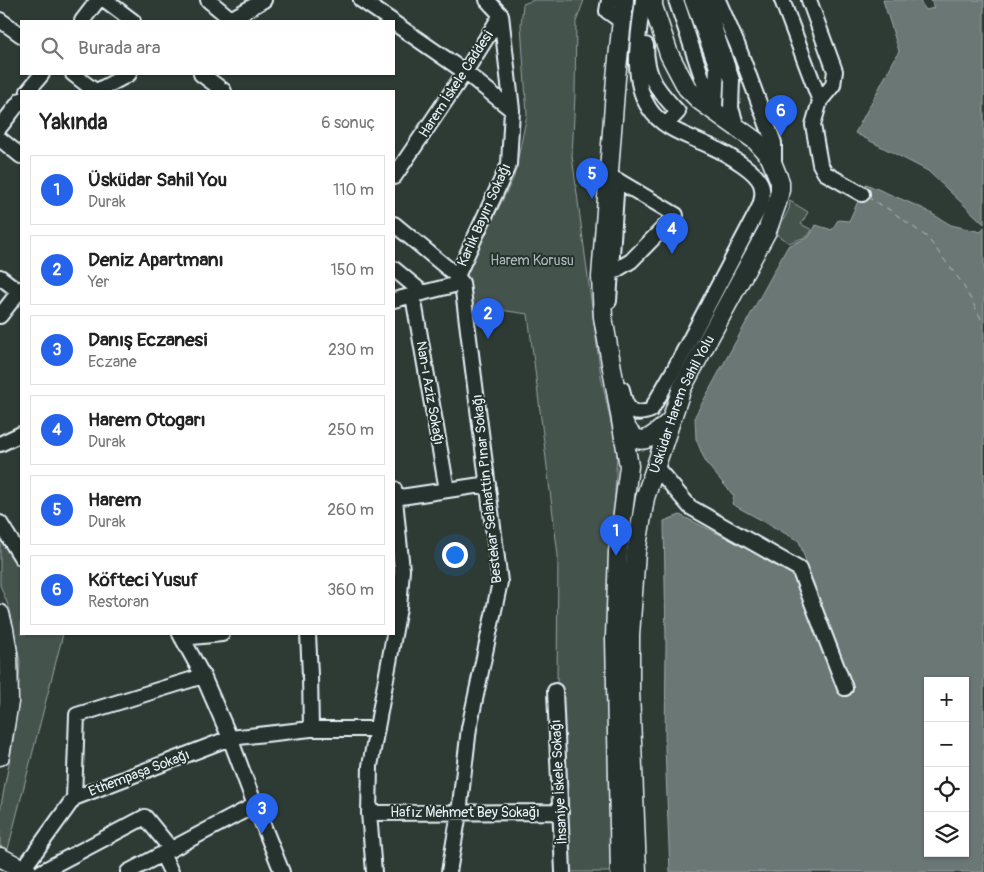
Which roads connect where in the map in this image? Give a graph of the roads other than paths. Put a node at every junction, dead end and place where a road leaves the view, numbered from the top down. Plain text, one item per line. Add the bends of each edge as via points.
1 (98, 0) edge
2 (105, 0) edge
3 (208, 0) edge
4 (264, 0) edge
5 (362, 0) edge
6 (487, 0) edge
7 (608, 0) edge
8 (624, 0) edge
9 (629, 0) edge
10 (643, 0) edge
11 (653, 0) edge
12 (676, 0) edge
13 (692, 0) edge
14 (705, 0) edge
15 (718, 0) edge
16 (782, 0) edge
17 (809, 0) edge
18 (501, 15) junction
19 (0, 20) edge
20 (83, 20) edge
21 (132, 20) edge
22 (229, 20) edge
23 (390, 20) edge
24 (621, 21) junction
25 (395, 23) edge
26 (20, 34) edge
27 (646, 44) dead end
28 (465, 72) junction
29 (41, 75) edge
30 (74, 75) edge
31 (127, 75) edge
32 (202, 75) edge
33 (29, 90) edge
34 (95, 90) edge
35 (98, 90) edge
36 (223, 90) edge
37 (20, 101) edge
38 (820, 101) junction
39 (512, 110) junction
40 (714, 112) junction
41 (666, 125) junction
42 (0, 127) edge
43 (738, 127) junction
44 (0, 139) edge
45 (20, 155) edge
46 (774, 166) junction
47 (395, 176) edge
48 (617, 180) junction
49 (862, 194) dead end
50 (395, 225) edge
51 (395, 270) edge
52 (611, 273) junction
53 (0, 277) edge
54 (460, 280) junction
55 (20, 291) edge
56 (20, 293) edge
57 (418, 295) junction
58 (395, 300) edge
59 (0, 316) edge
60 (620, 414) junction
61 (670, 422) junction
62 (20, 434) edge
63 (0, 444) edge
64 (629, 466) junction
65 (656, 467) junction
66 (488, 484) junction
67 (447, 490) junction
68 (395, 495) edge
69 (395, 504) edge
70 (0, 523) edge
71 (20, 555) edge
72 (0, 614) edge
73 (395, 629) edge
74 (202, 635) edge
75 (308, 635) edge
76 (394, 635) edge
77 (181, 636) edge
78 (203, 676) junction
79 (845, 688) dead end
80 (555, 691) dead end
81 (311, 729) junction
82 (376, 729) junction
83 (230, 738) junction
84 (0, 756) edge
85 (74, 798) junction
86 (254, 805) junction
87 (561, 812) junction
88 (369, 813) junction
89 (459, 813) junction
90 (166, 852) junction
91 (0, 857) edge
92 (25, 870) edge
93 (41, 872) edge
94 (128, 872) edge
95 (171, 872) edge
96 (282, 872) edge
97 (374, 872) edge
98 (449, 872) edge
99 (563, 872) edge
100 (620, 872) edge
101 (637, 872) edge

1 - 20 street
2 - 21 street
3 - 22 street
4 - 22 street
5 - 23 street
6 - 18 street
7 - 24 street via 607,11
8 - 24 main road, Üsküdar Harem Sahil Yolu
9 - 48 street
10 - 41 street via 637,46 639,81 649,110
11 - 40 main road, Üsküdar Harem Sahil Yolu via 669,54 687,88
12 - 40 street
13 - 40 street via 717,66
14 - 43 street via 732,80 731,108
15 - 46 street via 774,143
16 - 38 street
17 - 38 street via 835,71 833,85
18 - 28 street, Harem İskele Caddesi
18 - 39 street, Karlık Bayırı Sokağı
19 - 26 street
24 - 60 main road, Üsküdar Harem Sahil Yolu via 601,278 603,317
25 - 28 street
27 - 41 street via 646,60 652,78 678,112
28 - 39 street
28 - 47 street, Harem İskele Caddesi
29 - 33 street
30 - 34 street
31 - 35 street
32 - 36 street
37 - 42 street
38 - 49 street via 813,125 824,173
39 - 54 street, Karlık Bayırı Sokağı via 509,164
40 - 43 main road, Üsküdar Harem Sahil Yolu
41 - 52 street via 734,159 756,177 763,194 758,210 675,368 651,410 643,413 629,409 624,401 610,326
43 - 46 main road, Üsküdar Harem Sahil Yolu via 756,141
44 - 45 street
46 - 61 main road, Üsküdar Harem Sahil Yolu via 780,190 767,231 682,388
48 - 52 street
48 - 52 street via 676,215 631,261
50 - 54 street
51 - 57 street
53 - 55 street
54 - 57 street
54 - 66 street, Bestekar Selahattin Pınar Sokağı
56 - 59 street
57 - 58 street
57 - 67 street, Nan-ı Aziz Sokağı
60 - 61 main road via 627,430 642,440 655,435
60 - 64 main road, Üsküdar Harem Sahil Yolu
61 - 65 main road, Üsküdar Harem Sahil Yolu
62 - 63 street
64 - 65 main road via 633,460 646,458
64 - 100 main road, Üsküdar Harem Sahil Yolu via 618,552 615,638
65 - 79 street via 690,507 799,569
65 - 101 main road, Üsküdar Harem Sahil Yolu via 646,498 636,552 630,634
66 - 67 street
66 - 89 street, Bestekar Selahattin Pınar Sokağı via 500,582 469,728
67 - 68 street
69 - 73 street via 402,570
70 - 71 street
72 - 84 main road via 8,653 9,702
74 - 77 street
75 - 81 street
76 - 82 street
77 - 78 street
78 - 83 street
78 - 85 street via 77,715
80 - 87 street, İhsaniye İskele Sokağı
81 - 82 street, Ethempaşa Sokağı
81 - 83 street, Ethempaşa Sokağı
82 - 88 street via 370,766
83 - 85 street, Ethempaşa Sokağı
83 - 86 street
85 - 92 street, Ethempaşa Sokağı
86 - 90 street
86 - 96 street
87 - 89 street, Hafız Mehmet Bey Sokağı
87 - 99 street, İhsaniye İskele Sokağı
88 - 89 street, Hafız Mehmet Bey Sokağı
88 - 97 street
89 - 98 street, Bestekar Selahattin Pınar Sokağı
90 - 93 street via 145,818
90 - 94 street
90 - 95 street
91 - 92 main road

